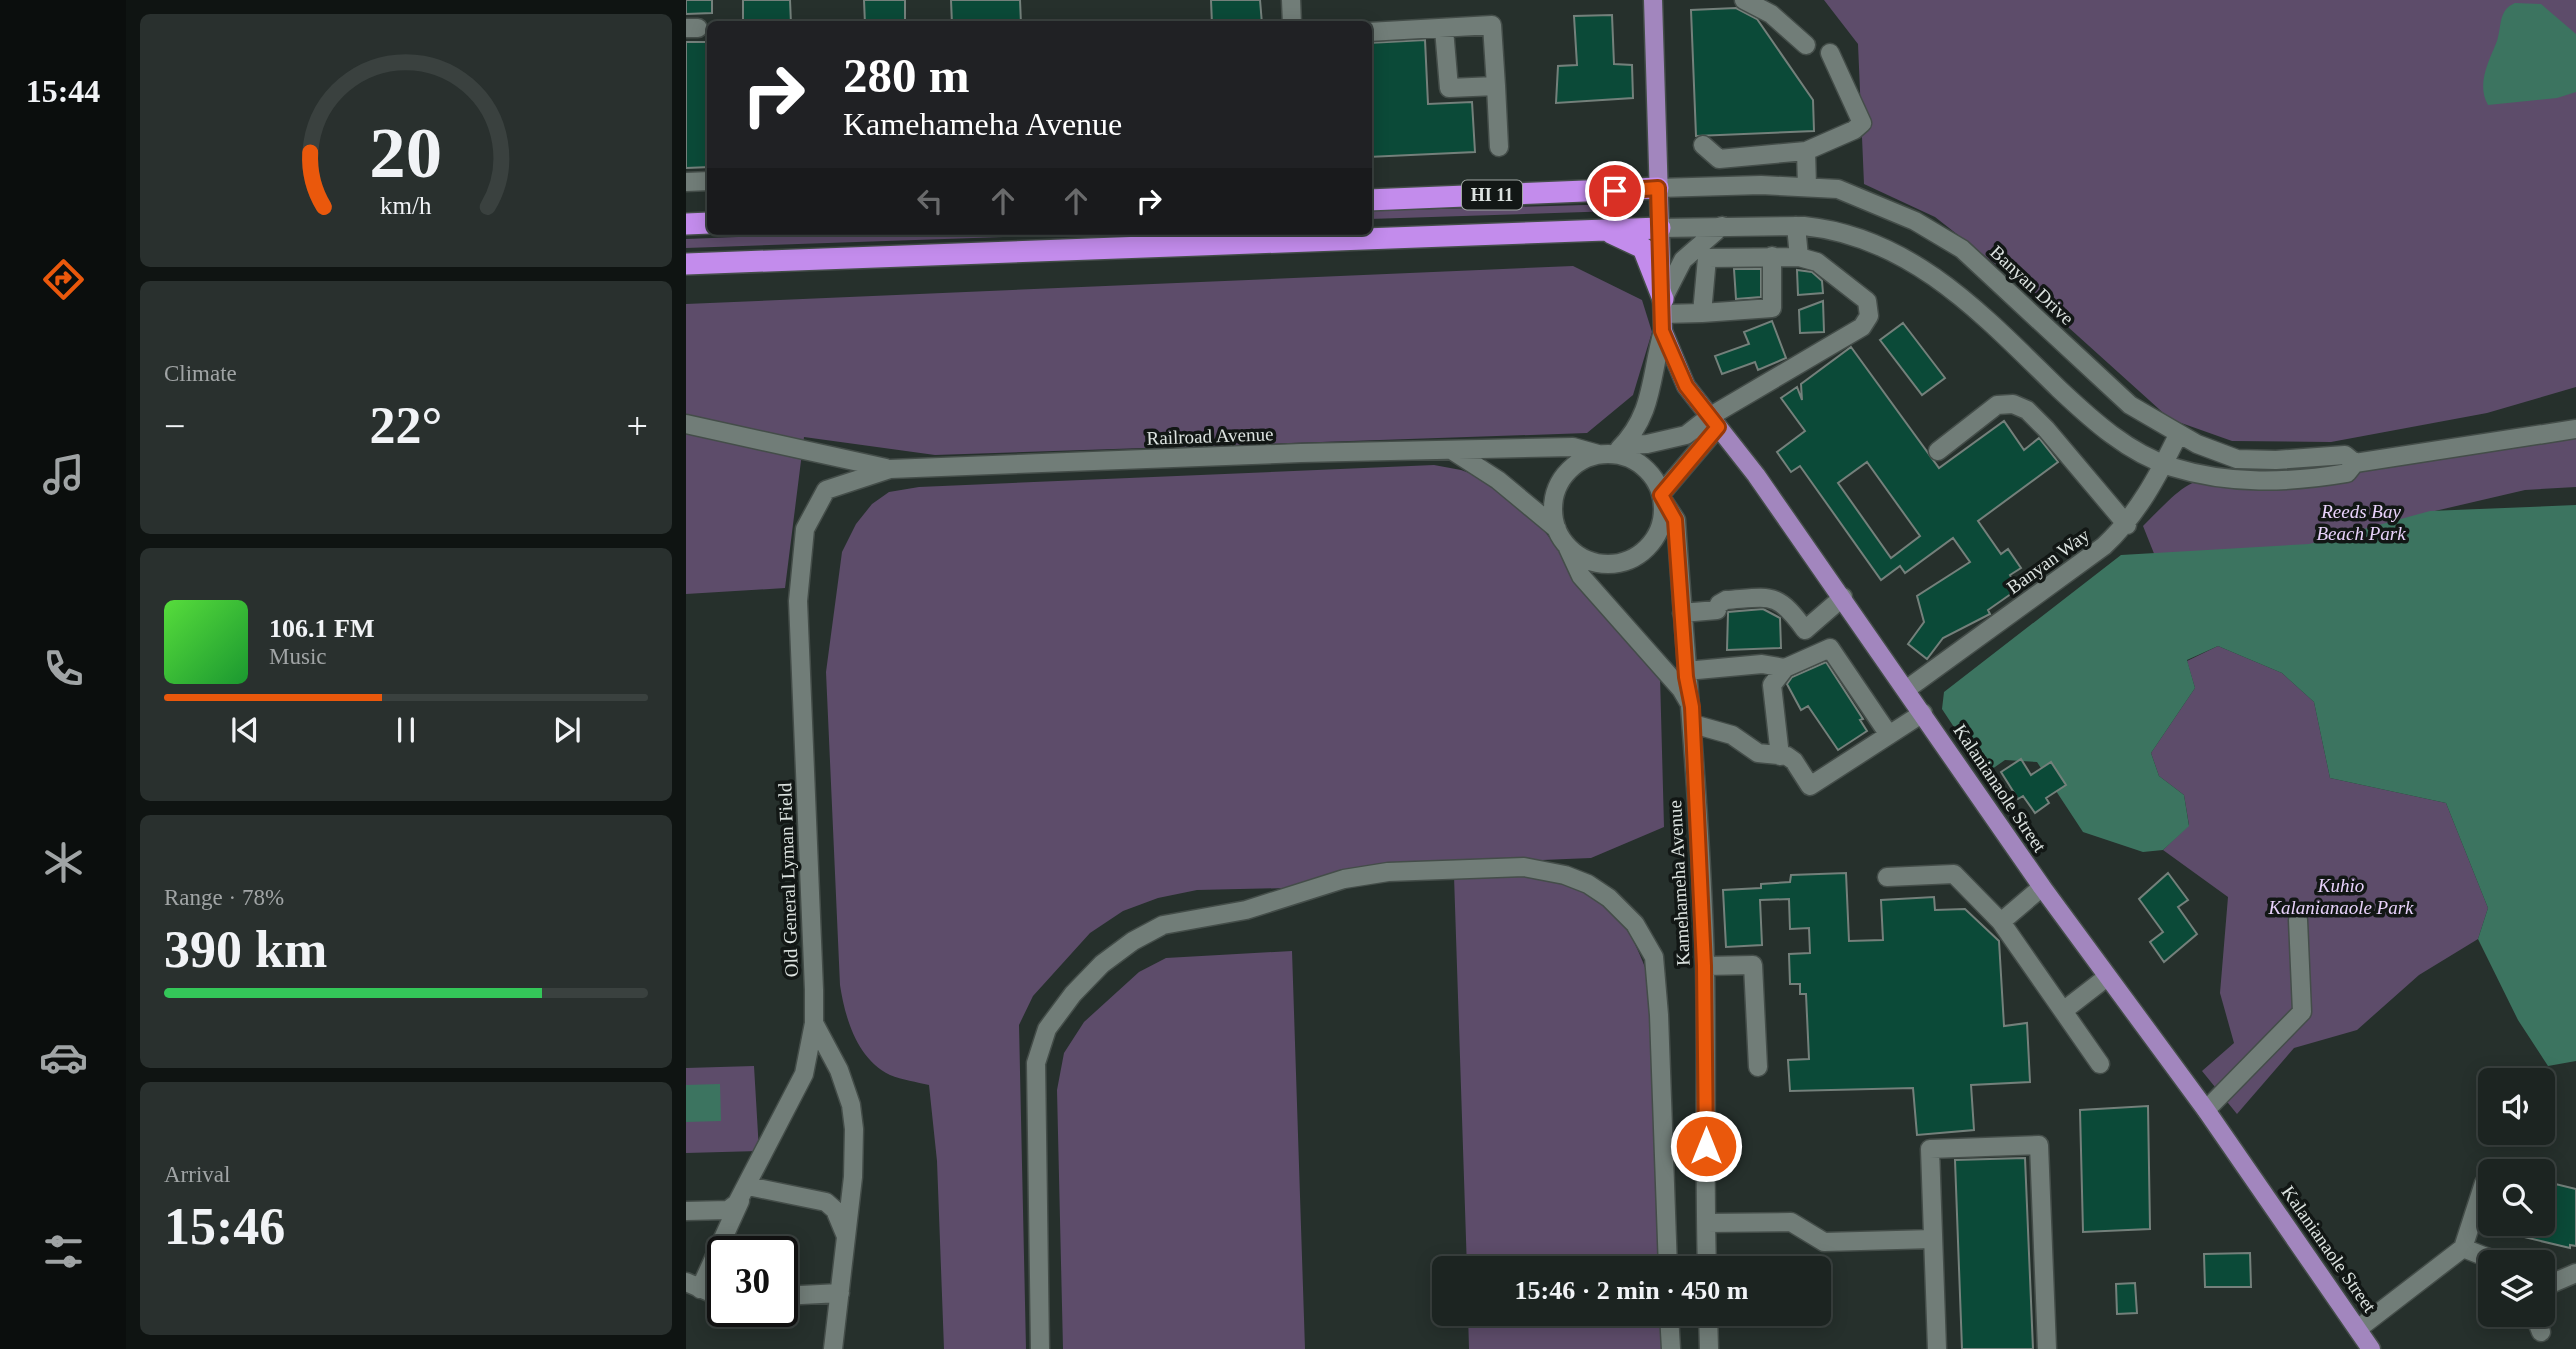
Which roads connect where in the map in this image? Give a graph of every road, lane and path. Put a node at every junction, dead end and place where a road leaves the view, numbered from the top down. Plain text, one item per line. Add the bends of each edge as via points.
1 (1291, 0) edge
2 (1653, 0) edge
3 (1744, 0) edge
4 (1292, 21) edge
5 (1444, 29) junction
6 (1372, 32) edge
7 (1806, 45) dead end
8 (1830, 54) dead end
9 (1496, 86) junction
10 (1703, 145) dead end
11 (1499, 147) dead end
12 (1806, 151) junction
13 (707, 181) edge
14 (686, 182) edge
15 (1807, 186) junction
16 (1658, 188) junction
17 (1372, 200) edge
18 (686, 223) edge
19 (707, 223) edge
20 (1722, 226) junction
21 (1796, 226) junction
22 (1660, 228) junction
23 (1602, 230) junction
24 (1773, 256) junction
25 (1800, 257) junction
26 (686, 264) edge
27 (1702, 313) junction
28 (1662, 315) junction
29 (1714, 422) junction
30 (686, 424) edge
31 (2576, 429) edge
32 (2178, 435) junction
33 (1453, 451) junction
34 (1611, 451) junction
35 (1938, 451) dead end
36 (2164, 463) junction
37 (2355, 463) junction
38 (890, 469) junction
39 (825, 490) joint
40 (1662, 497) junction
41 (2127, 524) junction
42 (1557, 529) junction
43 (1567, 547) junction
44 (1843, 597) junction
45 (1682, 613) junction
46 (1805, 630) junction
47 (1830, 648) junction
48 (1785, 668) junction
49 (1686, 671) junction
50 (1907, 689) junction
51 (1923, 713) junction
52 (1692, 715) junction
53 (1889, 736) junction
54 (1780, 756) junction
55 (1887, 877) dead end
56 (2042, 887) junction
57 (2298, 920) dead end
58 (2001, 922) junction
59 (1704, 966) junction
60 (2107, 976) junction
61 (2063, 1011) junction
62 (814, 1023) junction
63 (2100, 1064) dead end
64 (1758, 1067) dead end
65 (2206, 1111) junction
66 (746, 1189) junction
67 (2478, 1202) edge
68 (686, 1211) edge
69 (1706, 1223) junction
70 (1933, 1239) junction
71 (846, 1241) junction
72 (2463, 1248) junction
73 (2478, 1254) edge
74 (1668, 1256) edge
75 (1707, 1256) edge
76 (2576, 1273) edge
77 (2555, 1281) edge
78 (693, 1286) edge
79 (840, 1293) junction
80 (798, 1295) edge
81 (1670, 1326) edge
82 (1708, 1326) edge
83 (2539, 1327) edge
84 (2359, 1328) junction
85 (2541, 1332) dead end
86 (833, 1349) edge
87 (1040, 1349) edge
88 (1671, 1349) edge
89 (1709, 1349) edge
90 (1937, 1349) edge
91 (2047, 1349) edge
92 (2371, 1349) edge

1 - 4 street
2 - 16 main road
3 - 7 street via 1771,13
5 - 6 street
5 - 9 street via 1449,88
5 - 9 street via 1492,26
8 - 12 street via 1862,123
9 - 11 street
10 - 12 street via 1719,159
12 - 15 street
13 - 14 street
15 - 16 street, Banyan Drive
15 - 32 street, Banyan Drive via 1838,188 1891,209 1962,249 2123,398
16 - 17 highway, HI 11
16 - 22 main road
18 - 19 highway
20 - 21 street, Banyan Drive
20 - 22 street, Banyan Drive
20 - 28 street via 1683,260
21 - 25 street
21 - 36 street, Banyan Drive via 1851,234 1919,265 1959,294 2094,421
22 - 23 highway, HI 11
22 - 28 main road, Kalanianaole Street
23 - 26 highway, HI 11
23 - 28 highway via 1643,248
24 - 25 street
24 - 27 street via 1707,258
24 - 27 street via 1772,308
25 - 29 street, Railroad Avenue via 1817,262 1867,301 1869,316 1862,327
27 - 28 street
28 - 29 main road, Kalanianaole Street via 1686,386
28 - 34 street via 1648,406 1636,430
29 - 34 street, Railroad Avenue via 1686,435
29 - 40 street
29 - 44 main road, Kalanianaole Street
30 - 38 street
31 - 37 street, Banyan Drive
32 - 36 street, Banyan Way
32 - 37 street, Banyan Drive via 2237,459 2345,455
33 - 34 street, Railroad Avenue via 1573,447
33 - 38 street, Railroad Avenue
33 - 42 street via 1498,480
34 - 40 street via 1647,469
34 - 42 street via 1578,462 1559,484 1553,499
35 - 41 street via 1997,405 2013,404 2046,429
36 - 37 street, Banyan Drive via 2215,476 2282,482 2347,473
36 - 41 street, Banyan Way
38 - 39 street, Railroad Avenue
39 - 62 street, Old General Lyman Field via 806,529 799,601
40 - 43 street via 1661,524 1654,539 1629,560 1596,563
40 - 45 street, Kamehameha Avenue via 1675,520
41 - 50 street, Banyan Way via 2104,546
42 - 43 street
43 - 52 street via 1581,576 1681,689
44 - 46 street
44 - 50 main road, Kalanianaole Street
45 - 46 street via 1717,610 1726,600 1776,599
45 - 49 street, Kamehameha Avenue
46 - 47 street
47 - 48 street
47 - 53 street
48 - 49 street via 1762,664
48 - 54 street via 1772,685
49 - 52 street, Kamehameha Avenue
50 - 51 main road, Kalanianaole Street
51 - 53 street
51 - 56 main road, Kalanianaole Street
52 - 54 street via 1758,753
52 - 59 street, Kamehameha Avenue
53 - 54 street via 1810,786 1794,761
55 - 58 street via 1954,874
56 - 58 street
56 - 60 main road, Kalanianaole Street
57 - 65 street via 2302,1012
58 - 61 street
59 - 64 street via 1753,965
59 - 69 street, Kamehameha Avenue
60 - 61 street
60 - 65 main road, Kalanianaole Street
61 - 63 street
62 - 66 street, Old General Lyman Field via 804,1074
62 - 71 street via 851,1105 855,1149
65 - 84 main road, Kalanianaole Street
66 - 68 street, Old General Lyman Field via 728,1210
66 - 71 street via 826,1202 839,1216
66 - 78 street
67 - 72 street
69 - 70 street via 1791,1222 1824,1242
69 - 75 street, Kamehameha Avenue
70 - 90 street
70 - 91 street via 1930,1149 2039,1145
71 - 79 street
72 - 73 street
72 - 84 street
74 - 87 street via 1654,957 1635,923 1609,898 1565,875 1524,867 1388,872 1343,879 1246,909 1163,925 1133,940 1102,964 1047,1029 1036,1063
76 - 77 street
79 - 80 street
79 - 86 street
81 - 88 street
82 - 89 street
83 - 85 street
84 - 92 main road, Kalanianaole Street

